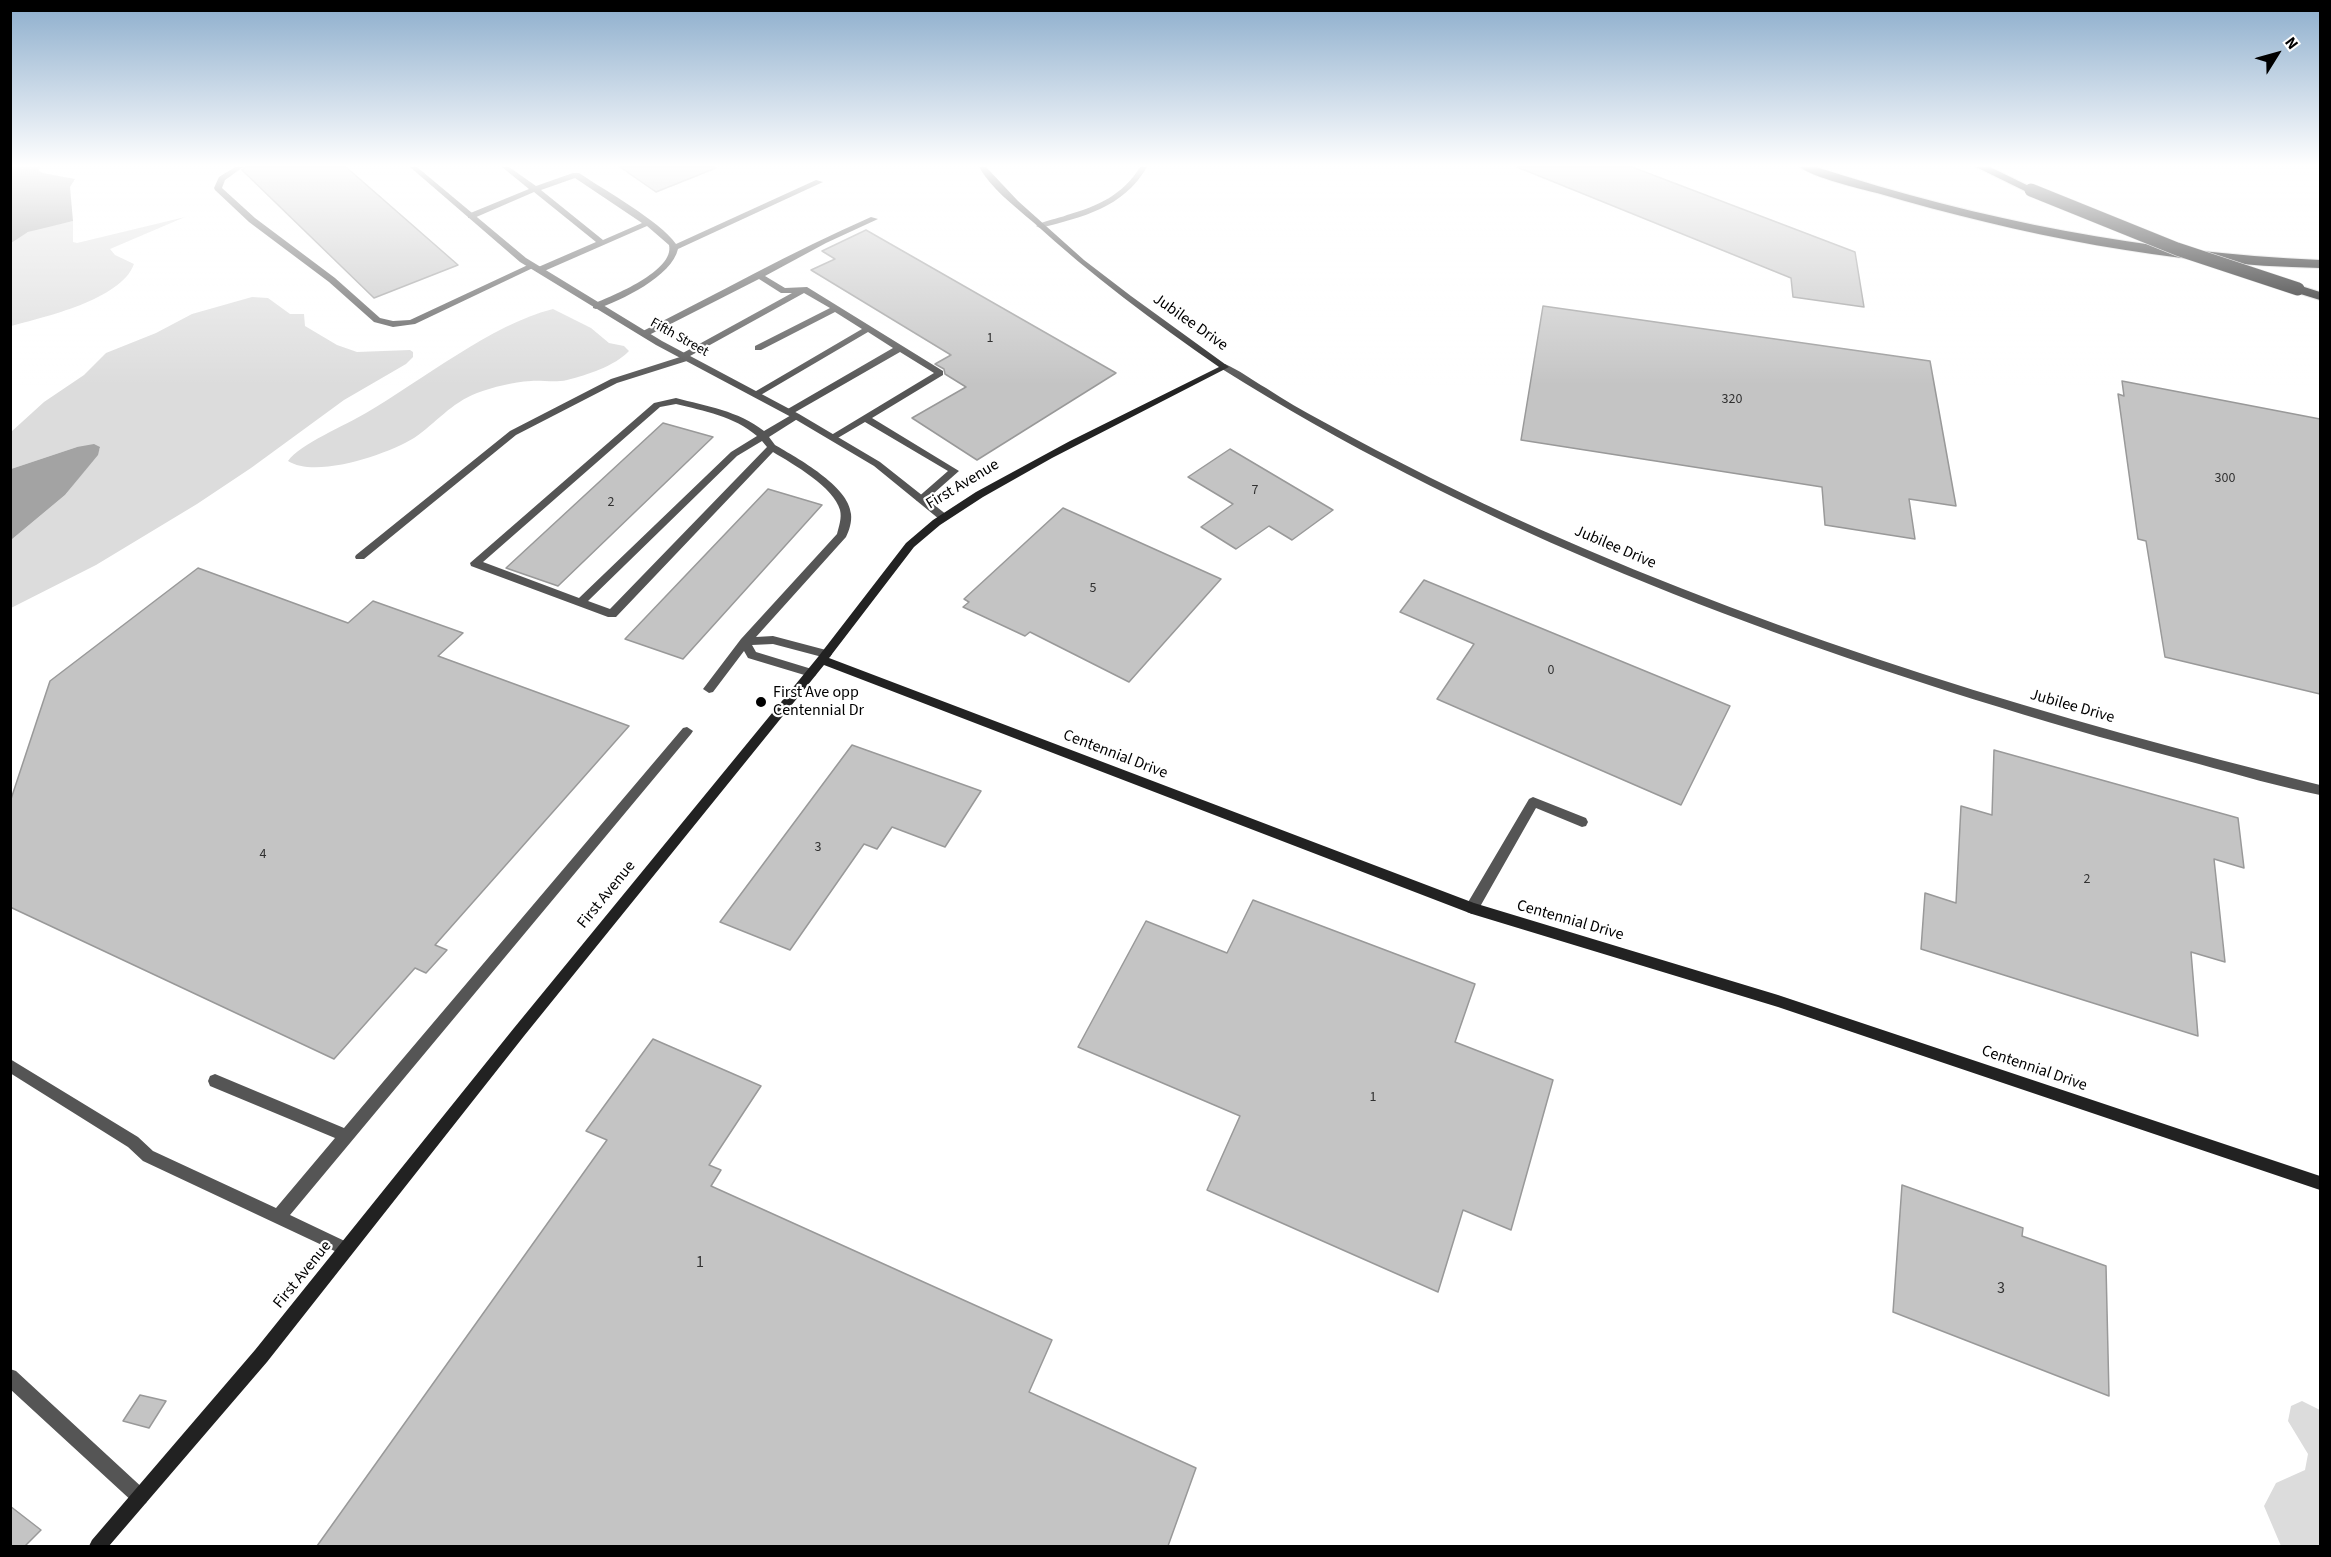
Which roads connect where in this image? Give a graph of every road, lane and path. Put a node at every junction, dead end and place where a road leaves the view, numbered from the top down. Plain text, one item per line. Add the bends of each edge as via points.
1 (278, 240) edge
2 (501, 240) edge
3 (598, 240) edge
4 (610, 240) edge
5 (668, 240) edge
6 (692, 240) edge
7 (826, 240) edge
8 (1057, 240) edge
9 (2100, 240) edge
10 (2153, 240) edge
11 (602, 243) junction
12 (674, 248) junction
13 (2320, 264) edge
14 (536, 268) junction
15 (759, 276) junction
16 (804, 289) junction
17 (2320, 296) edge
18 (596, 306) junction
19 (836, 309) junction
20 (868, 329) junction
21 (644, 334) junction
22 (758, 348) dead end
23 (900, 348) junction
24 (686, 357) junction
25 (1225, 367) junction
26 (756, 394) junction
27 (792, 414) junction
28 (865, 417) junction
29 (765, 434) junction
30 (833, 437) junction
31 (772, 447) junction
32 (921, 499) junction
33 (943, 517) junction
34 (360, 557) dead end
35 (581, 602) junction
36 (745, 642) junction
37 (824, 657) junction
38 (811, 673) junction
39 (709, 688) dead end
40 (687, 731) dead end
41 (2320, 790) edge
42 (1582, 822) dead end
43 (1472, 908) junction
44 (10, 1065) edge
45 (215, 1081) dead end
46 (346, 1136) junction
47 (2320, 1183) edge
48 (278, 1217) junction
49 (346, 1249) junction
50 (10, 1377) edge
51 (140, 1497) junction
52 (98, 1546) edge

1 - 14 street via 377,320 393,324 412,322
2 - 14 street, Fifth Street
3 - 11 street
4 - 11 street
5 - 12 street
6 - 12 street
7 - 15 street
8 - 25 street, Jubilee Drive via 1110,287
9 - 13 highway via 2192,254
10 - 17 highway, bridge
11 - 14 street
12 - 18 street via 664,269
14 - 18 street, Fifth Street
15 - 16 street via 784,291
15 - 21 street
16 - 19 street
16 - 24 street
18 - 21 street, Fifth Street
19 - 20 street
19 - 22 street
20 - 23 street
20 - 26 street
21 - 24 street, Fifth Street
23 - 27 street
23 - 28 street via 940,373
24 - 26 street, Fifth Street
24 - 34 street via 614,381 513,433
25 - 33 street, First Avenue via 1059,450
25 - 41 street, Jubilee Drive via 1424,480 1673,591 1951,689 2124,740
26 - 27 street, Fifth Street
27 - 29 street
27 - 30 street, Fifth Street
28 - 30 street
28 - 32 street via 954,471
29 - 31 street
29 - 35 street via 734,454
29 - 35 street via 735,417 695,406 675,401 657,405 475,562
30 - 32 street, Fifth Street via 878,464
31 - 35 street via 612,614
31 - 36 street via 820,480 843,503 847,513 842,535
32 - 33 street, Fifth Street
33 - 37 street, First Avenue via 910,545
36 - 37 street via 773,640
36 - 38 street via 752,655
36 - 39 street
37 - 38 street, First Avenue
37 - 43 street, Centennial Drive
38 - 49 street, First Avenue
40 - 46 street
42 - 43 street via 1533,802
43 - 47 street, Centennial Drive via 1767,998
44 - 48 street via 133,1142 148,1156
45 - 46 street
46 - 48 street
48 - 49 street
49 - 51 street, First Avenue
50 - 51 street
51 - 52 street, First Avenue

